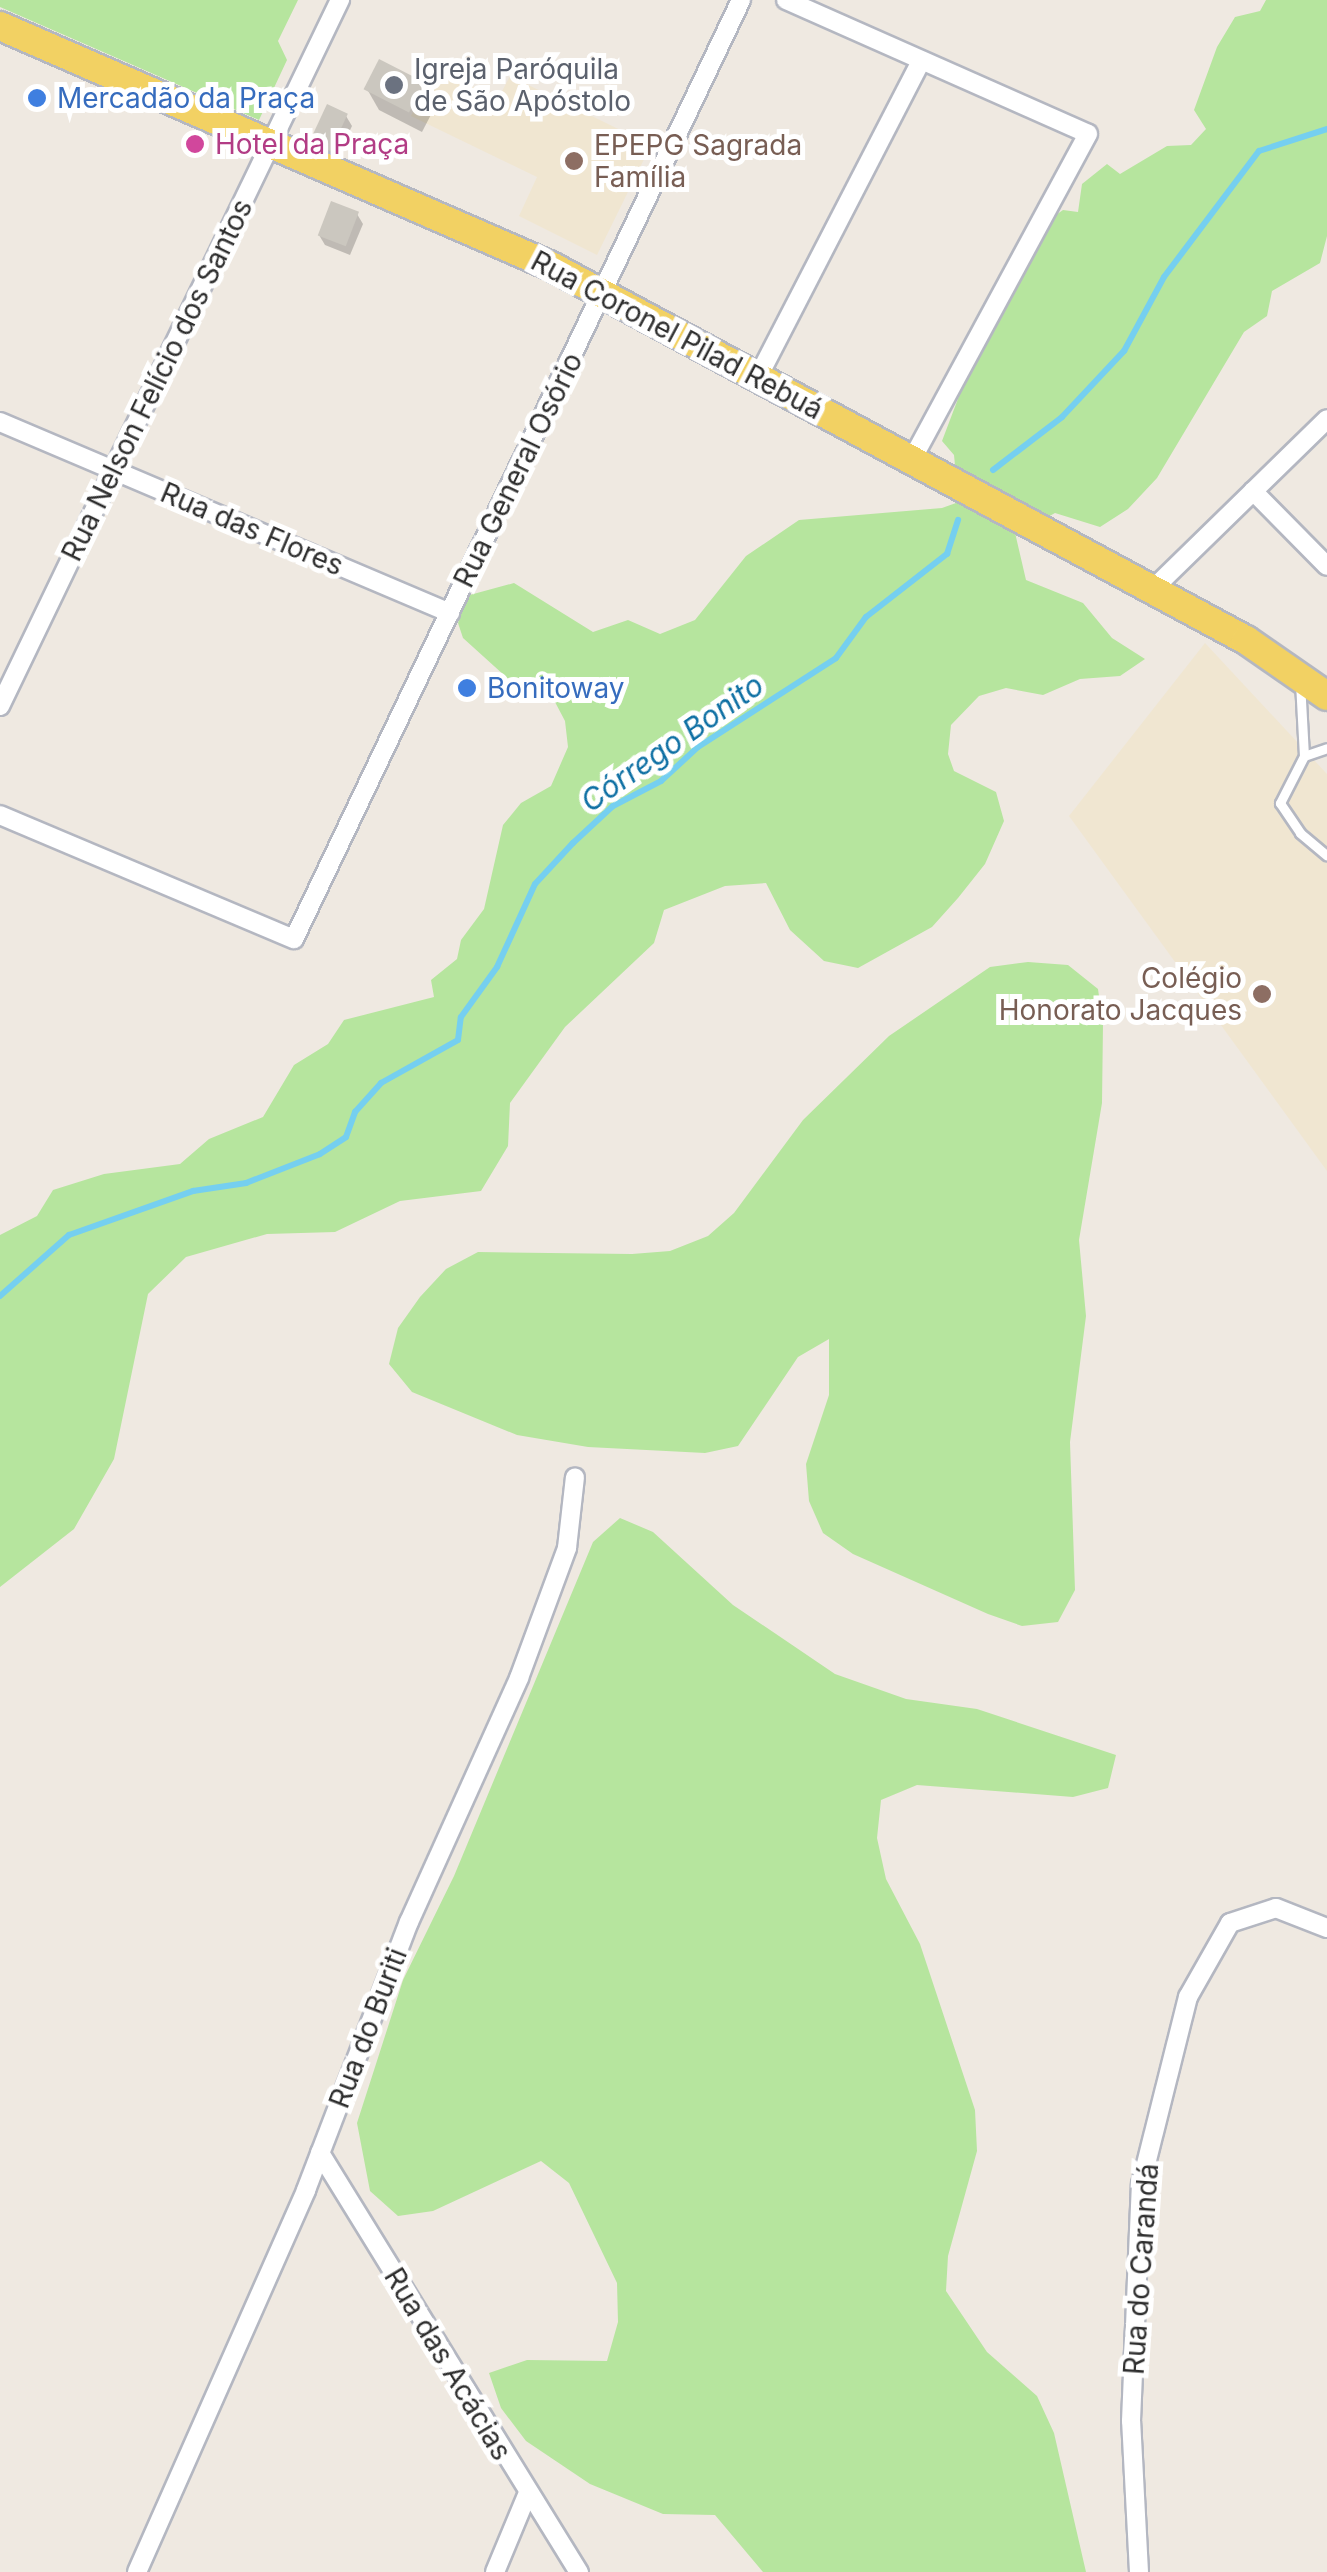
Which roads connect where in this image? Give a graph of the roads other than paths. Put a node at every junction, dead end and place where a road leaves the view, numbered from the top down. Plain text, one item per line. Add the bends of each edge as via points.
1 (340, 0) edge
2 (741, 0) edge
3 (786, 0) edge
4 (0, 26) edge
5 (921, 60) junction
6 (271, 142) junction
7 (602, 294) junction
8 (758, 378) junction
9 (1327, 419) edge
10 (0, 422) edge
11 (912, 460) junction
12 (114, 470) junction
13 (1253, 491) junction
14 (1327, 566) edge
15 (1153, 589) junction
16 (450, 614) junction
17 (1299, 674) junction
18 (1327, 696) edge
19 (0, 706) edge
20 (1327, 748) edge
21 (1304, 756) junction
22 (0, 815) edge
23 (1327, 856) edge
24 (575, 1477) dead end
25 (1327, 1928) edge
26 (320, 2153) junction
27 (526, 2495) junction
28 (137, 2572) edge
29 (494, 2572) edge
30 (579, 2572) edge
31 (1139, 2572) edge

1 - 6 street, Rua Nelson Felício dos Santos
2 - 7 street, Rua General Osório
3 - 5 street
4 - 6 main road, Rua Coronel Pilad Rebuá
5 - 8 street
5 - 11 street via 1088,134
6 - 7 main road, Rua Coronel Pilad Rebuá
6 - 12 street, Rua Nelson Felício dos Santos
7 - 8 main road, Rua Coronel Pilad Rebuá
7 - 16 street, Rua General Osório
8 - 11 main road, Rua Coronel Pilad Rebuá
9 - 13 street
10 - 12 street, Rua das Flores
11 - 15 main road, Rua Coronel Pilad Rebuá
12 - 16 street, Rua das Flores
12 - 19 street, Rua Nelson Felício dos Santos
13 - 14 street
13 - 15 street
15 - 17 main road, Rua Coronel Pilad Rebuá
16 - 22 street, Rua General Osório via 294,939
17 - 18 main road, Rua Coronel Pilad Rebuá
17 - 21 lane
20 - 21 lane
21 - 23 lane via 1280,803 1300,834
24 - 26 street, Rua do Buriti via 566,1548 519,1678 409,1922
25 - 31 street, Rua do Carandá via 1276,1908 1230,1923 1188,1997 1141,2184 1132,2421
26 - 27 street, Rua das Acácias
26 - 28 street, Rua do Buriti
27 - 29 street
27 - 30 street, Rua das Acácias

